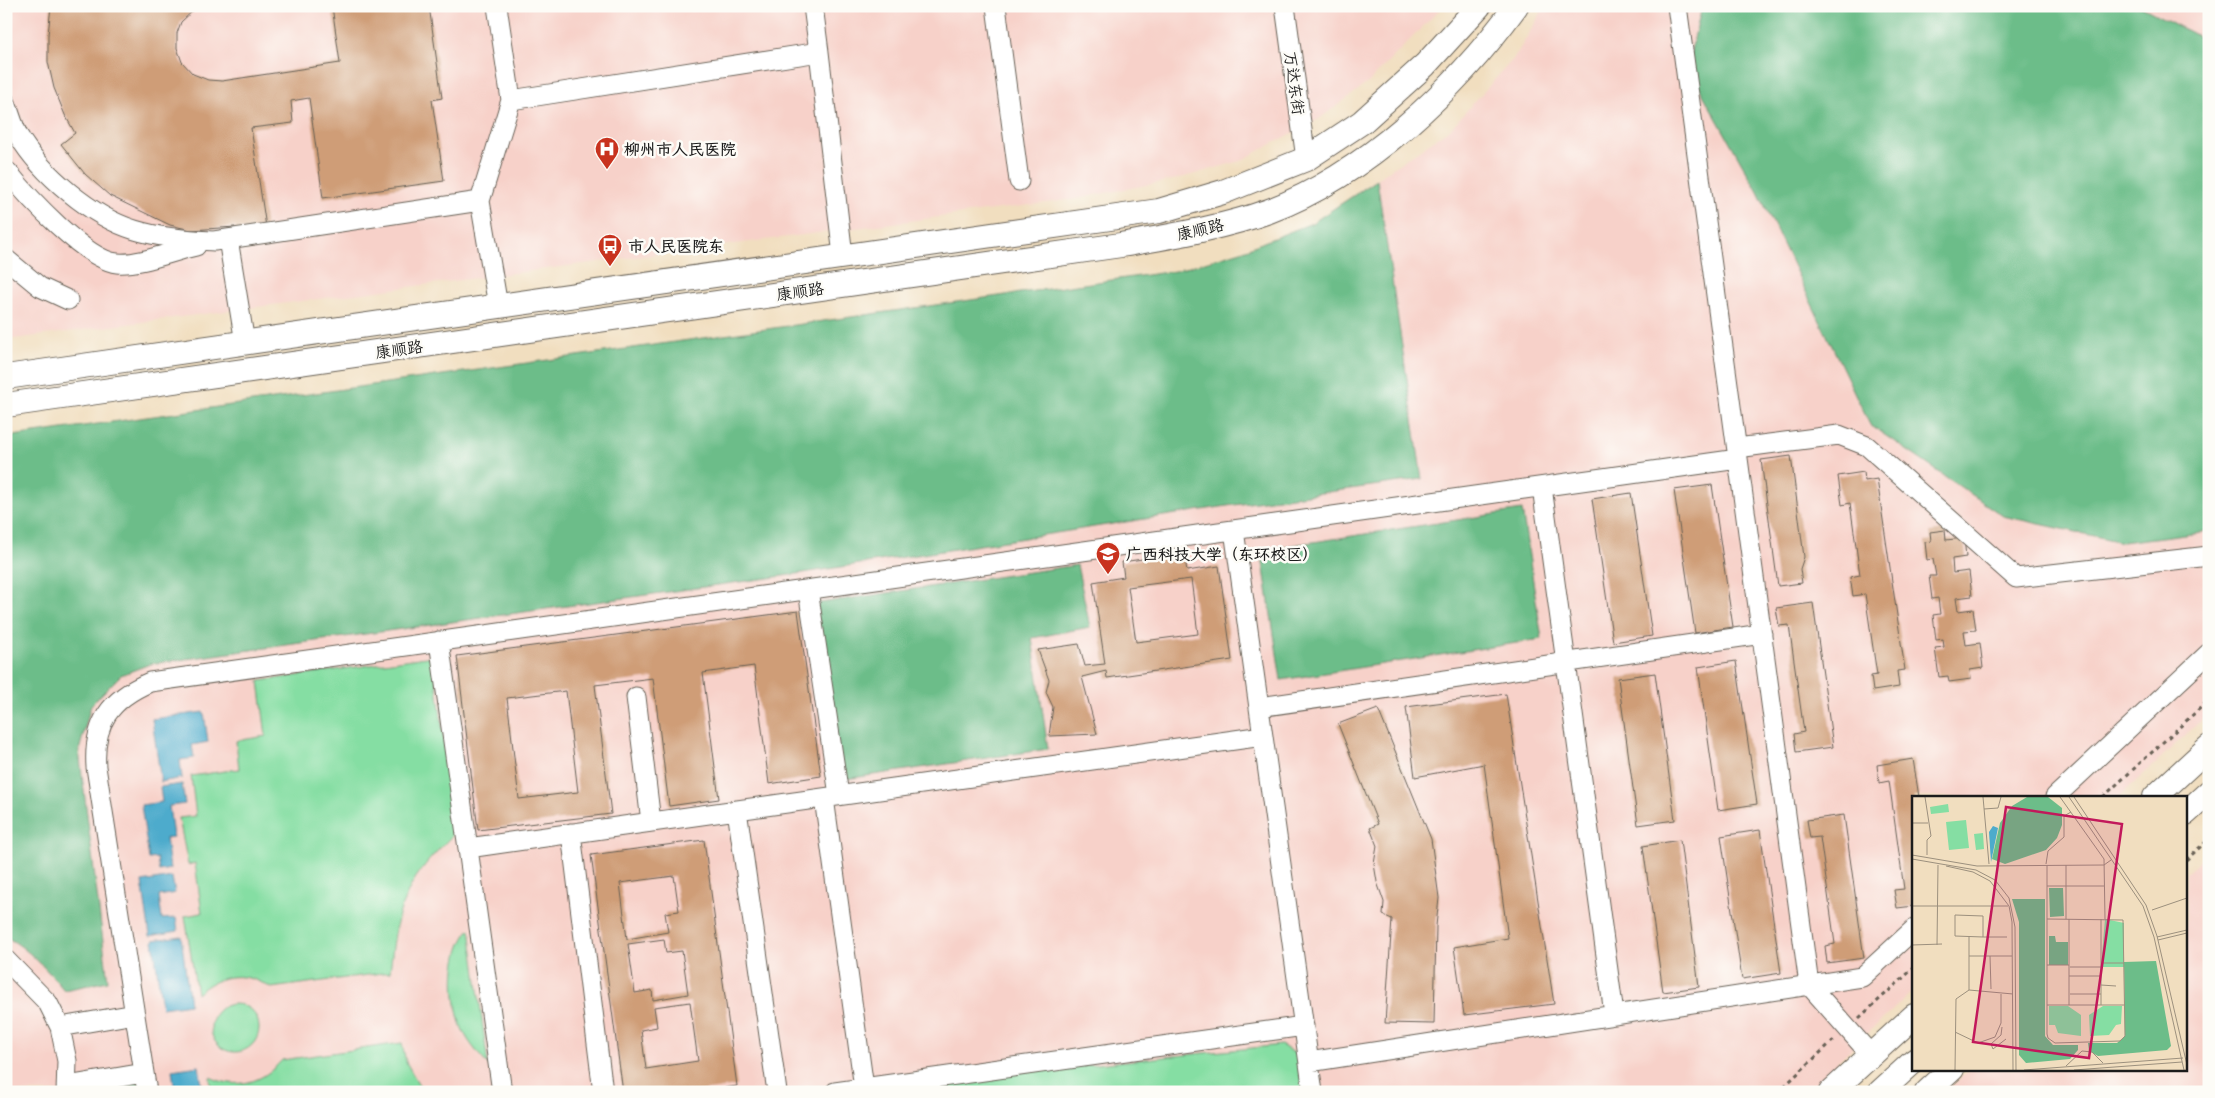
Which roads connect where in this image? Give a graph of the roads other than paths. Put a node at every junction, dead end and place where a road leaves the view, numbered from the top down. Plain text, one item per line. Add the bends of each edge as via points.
1 (496, 6) edge
2 (813, 6) edge
3 (996, 6) edge
4 (1284, 6) edge
5 (1479, 6) edge
6 (1516, 6) edge
7 (1677, 6) edge
8 (819, 52) junction
9 (511, 100) junction
10 (6, 103) edge
11 (35, 157) junction
12 (1306, 159) junction
13 (7, 173) edge
14 (1019, 181) dead end
15 (480, 201) junction
16 (221, 240) junction
17 (843, 256) junction
18 (6, 259) edge
19 (68, 300) dead end
20 (498, 306) junction
21 (244, 343) junction
22 (6, 377) edge
23 (6, 405) edge
24 (1737, 454) junction
25 (1542, 487) junction
26 (1234, 530) junction
27 (2209, 556) edge
28 (808, 590) junction
29 (1762, 634) junction
30 (440, 641) junction
31 (2209, 653) edge
32 (1566, 663) junction
33 (636, 697) dead end
34 (1259, 707) junction
35 (1263, 736) junction
36 (2209, 747) edge
37 (2209, 792) edge
38 (832, 796) junction
39 (2056, 796) edge
40 (2155, 796) edge
41 (737, 810) junction
42 (2188, 811) edge
43 (650, 822) junction
44 (571, 833) junction
45 (468, 848) junction
46 (1912, 931) edge
47 (6, 960) edge
48 (1809, 985) junction
49 (135, 1014) junction
50 (1614, 1014) junction
51 (1912, 1018) edge
52 (1304, 1026) junction
53 (60, 1027) junction
54 (1871, 1055) junction
55 (1309, 1062) junction
56 (1912, 1063) edge
57 (1951, 1070) edge
58 (144, 1073) junction
59 (902, 1087) edge
60 (864, 1088) junction
61 (67, 1089) edge
62 (147, 1092) edge
63 (502, 1092) edge
64 (603, 1092) edge
65 (777, 1092) edge
66 (835, 1092) edge
67 (1313, 1092) edge
68 (1831, 1092) edge
69 (1880, 1092) edge
70 (1927, 1092) edge

1 - 9 street
2 - 8 street
3 - 14 street
4 - 12 street, 万达东街
5 - 12 main road, 康顺路 via 1425,65 1362,122
6 - 23 main road, 康顺路 via 1492,40 1377,151 1318,188 1269,211 1220,226 1122,246
7 - 24 street
8 - 9 street
8 - 17 street
9 - 15 street
10 - 11 street via 18,134
11 - 13 street
11 - 16 street via 75,197 110,221 170,239
12 - 17 main road, 康顺路 via 1223,192 1159,211
13 - 16 street via 40,210 98,255 115,263 132,262
15 - 16 street
15 - 20 street
16 - 21 street
17 - 20 main road, 康顺路
18 - 19 street via 40,287
20 - 21 main road, 康顺路
21 - 22 main road, 康顺路
24 - 25 street
24 - 27 street via 1840,435 1867,446 2016,578
24 - 29 street
25 - 26 street
25 - 32 street
26 - 28 street
26 - 34 street
28 - 30 street
28 - 38 street
29 - 32 street
29 - 48 street
30 - 45 street
30 - 49 street via 150,682 116,701 99,732 96,767
31 - 39 street
32 - 34 street
32 - 50 street
33 - 43 street
34 - 35 street
35 - 38 street
35 - 52 street
36 - 40 main road
37 - 42 main road
38 - 41 street
38 - 60 street
41 - 43 street
41 - 65 street
43 - 44 street
44 - 45 street
44 - 64 street
45 - 63 street
46 - 48 street via 1862,977
47 - 53 street via 48,1003
48 - 50 street
48 - 54 street
49 - 53 street
49 - 58 street
50 - 55 street
51 - 54 main road
52 - 55 street
52 - 59 street
53 - 61 street via 67,1061
54 - 68 main road
55 - 67 street
56 - 69 main road
57 - 70 main road
58 - 61 street
58 - 62 street
59 - 60 street
60 - 66 street

